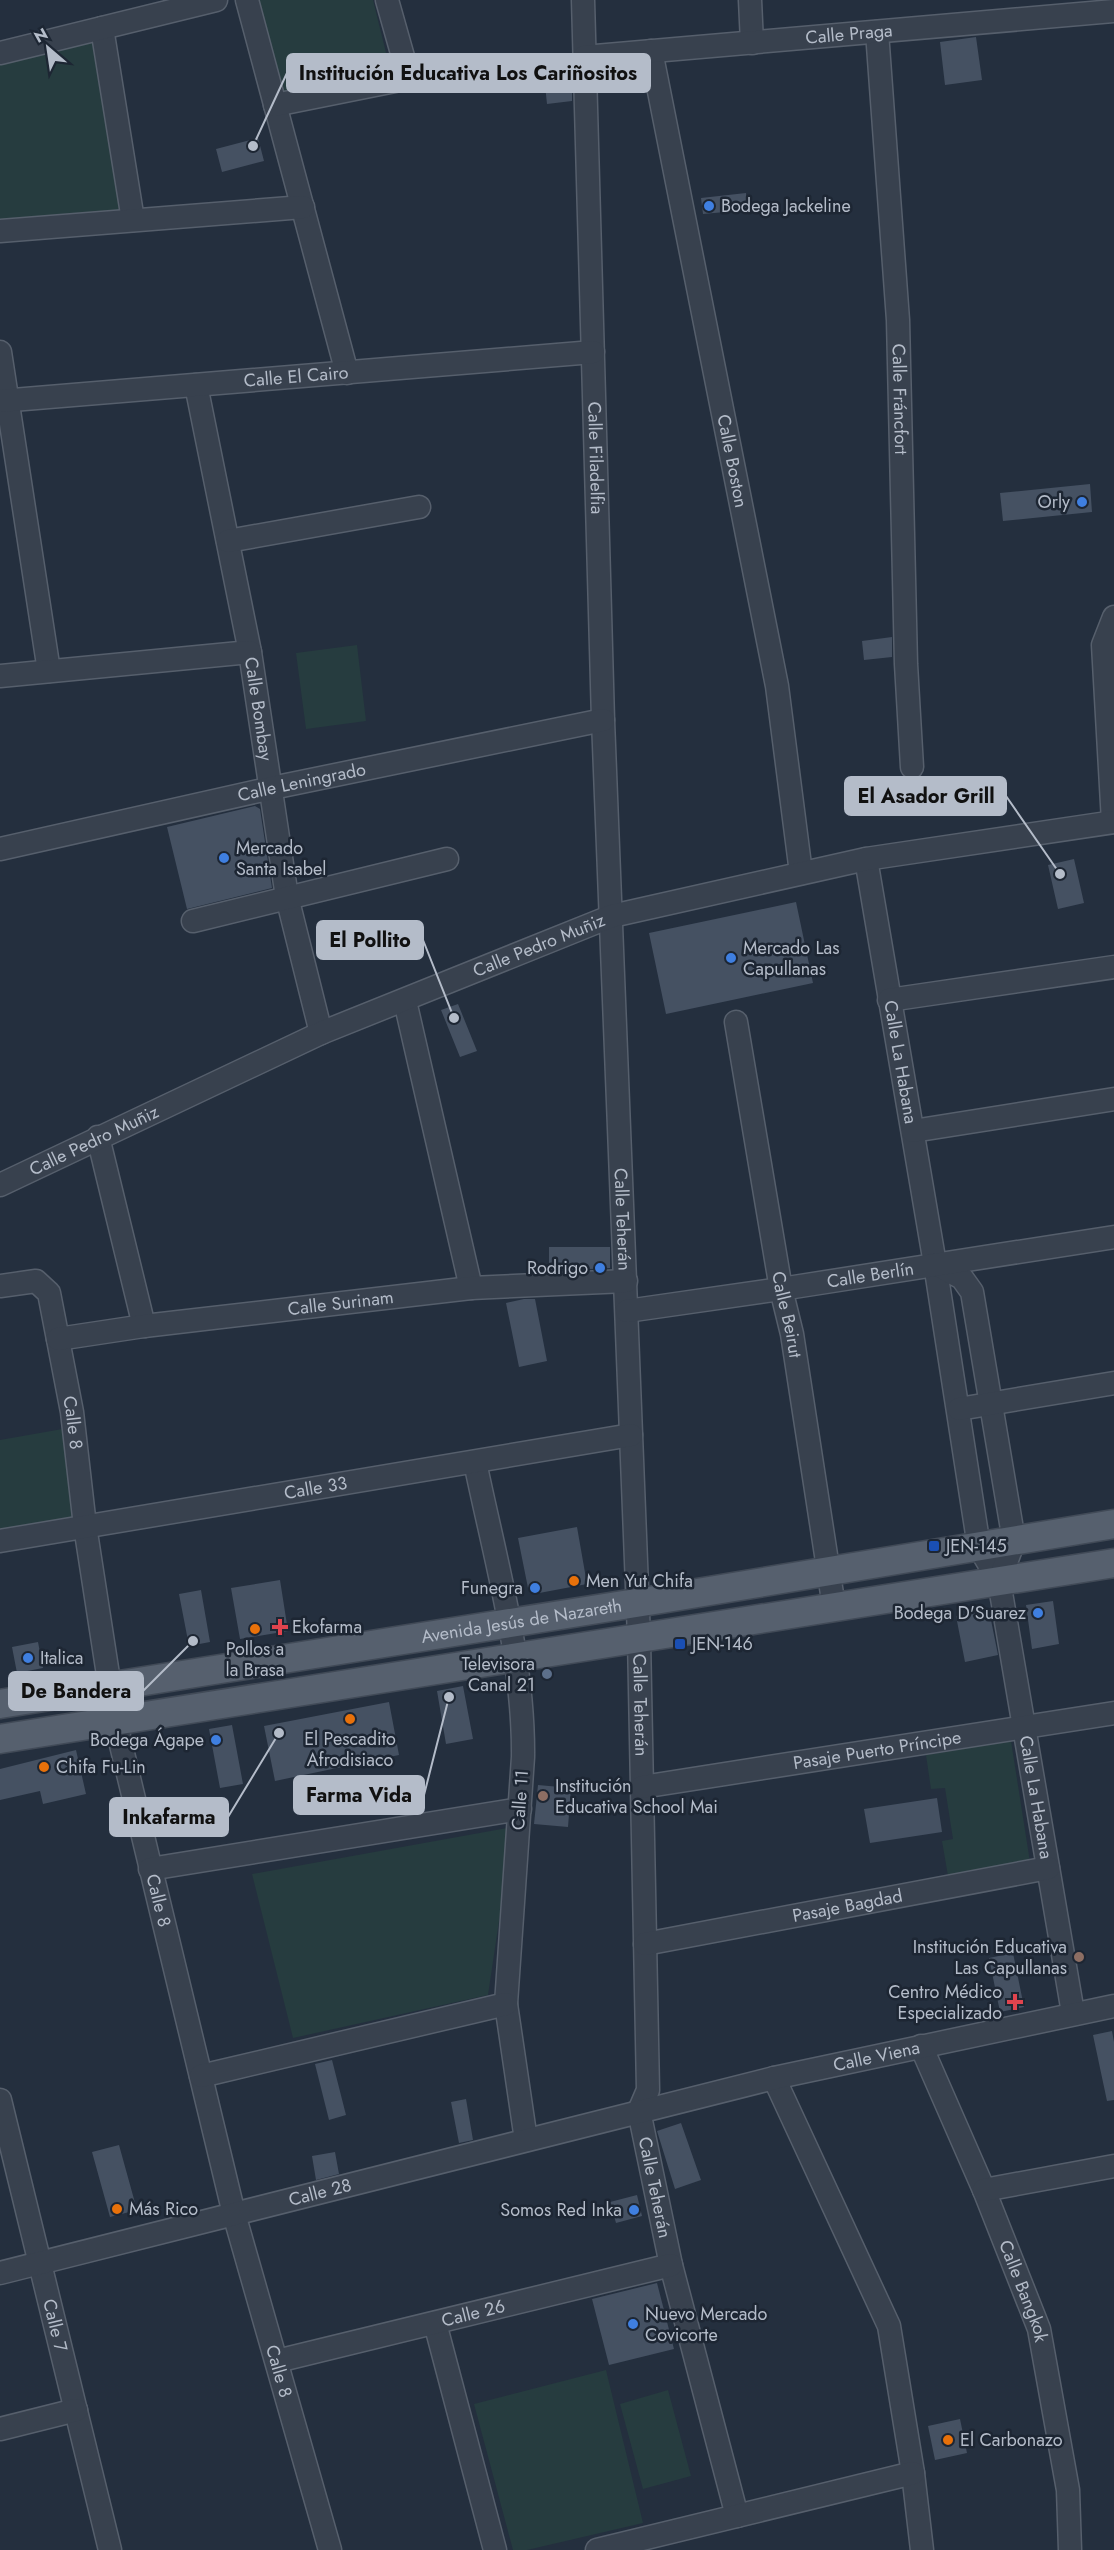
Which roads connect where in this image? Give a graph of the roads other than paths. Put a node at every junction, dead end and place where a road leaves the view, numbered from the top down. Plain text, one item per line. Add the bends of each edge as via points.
1 (216, 0) edge
2 (247, 0) edge
3 (387, 0) edge
4 (583, 0) edge
5 (750, 0) edge
6 (1114, 11) edge
7 (102, 28) junction
8 (877, 32) junction
9 (752, 43) junction
10 (651, 51) junction
11 (0, 53) edge
12 (584, 57) junction
13 (440, 72) dead end
14 (410, 78) junction
15 (275, 105) junction
16 (303, 207) junction
17 (133, 220) junction
18 (0, 231) edge
19 (0, 352) edge
20 (592, 352) junction
21 (347, 373) junction
22 (196, 385) junction
23 (4, 400) edge
24 (418, 507) dead end
25 (228, 541) junction
26 (1114, 617) edge
27 (250, 652) junction
28 (49, 671) junction
29 (0, 676) edge
30 (603, 720) junction
31 (912, 767) dead end
32 (272, 788) junction
33 (1114, 822) edge
34 (0, 849) edge
35 (447, 859) dead end
36 (866, 859) junction
37 (801, 873) junction
38 (288, 897) junction
39 (612, 916) junction
40 (193, 921) dead end
41 (1114, 967) edge
42 (889, 1000) junction
43 (405, 1001) junction
44 (736, 1022) dead end
45 (321, 1033) junction
46 (1114, 1099) edge
47 (913, 1131) junction
48 (98, 1137) junction
49 (0, 1185) edge
50 (1114, 1237) edge
51 (935, 1264) junction
52 (626, 1281) junction
53 (0, 1286) edge
54 (471, 1287) junction
55 (781, 1289) junction
56 (627, 1311) junction
57 (144, 1326) junction
58 (58, 1339) junction
59 (1114, 1383) edge
60 (992, 1404) junction
61 (959, 1409) junction
62 (631, 1435) junction
63 (475, 1462) junction
64 (1114, 1524) edge
65 (85, 1526) junction
66 (0, 1541) edge
67 (1014, 1541) junction
68 (979, 1547) junction
69 (1114, 1563) edge
70 (828, 1572) junction
71 (999, 1581) junction
72 (638, 1603) junction
73 (834, 1607) junction
74 (509, 1623) junction
75 (639, 1638) junction
76 (514, 1657) junction
77 (110, 1686) junction
78 (0, 1704) edge
79 (1114, 1713) edge
80 (115, 1720) junction
81 (1024, 1727) junction
82 (0, 1739) edge
83 (642, 1787) junction
84 (520, 1809) junction
85 (1048, 1868) junction
86 (150, 1869) junction
87 (645, 1944) junction
88 (506, 2004) junction
89 (1114, 2006) edge
90 (1073, 2013) junction
91 (921, 2046) junction
92 (201, 2076) junction
93 (774, 2078) junction
94 (0, 2100) edge
95 (639, 2111) junction
96 (3, 2124) edge
97 (526, 2140) junction
98 (1114, 2166) edge
99 (984, 2190) junction
100 (234, 2214) junction
101 (40, 2263) junction
102 (671, 2265) junction
103 (0, 2273) edge
104 (435, 2323) junction
105 (277, 2361) junction
106 (76, 2410) junction
107 (0, 2429) edge
108 (913, 2473) junction
109 (737, 2516) junction
110 (110, 2550) edge
111 (330, 2550) edge
112 (495, 2550) edge
113 (597, 2550) edge
114 (922, 2550) edge
115 (1070, 2550) edge

1 - 7 street
2 - 15 street
3 - 14 street
4 - 12 street, Calle Filadelfia
5 - 9 street
6 - 8 street, Calle Praga
7 - 11 street
7 - 17 street
8 - 9 street, Calle Praga
8 - 31 street, Calle Fráncfort via 898,320
9 - 10 street, Calle Praga
10 - 12 street, Calle Praga
10 - 37 street, Calle Boston via 777,686
12 - 20 street, Calle Filadelfia
13 - 14 street
14 - 15 street
15 - 16 street
16 - 17 street
16 - 21 street
17 - 18 street
19 - 23 street
20 - 21 street, Calle El Cairo
20 - 30 street, Calle Filadelfia
21 - 22 street, Calle El Cairo
22 - 23 street, Calle El Cairo
22 - 25 street, Calle Bombay
23 - 28 street
24 - 25 street
25 - 27 street, Calle Bombay
26 - 33 street via 1103,645
27 - 28 street
27 - 32 street, Calle Bombay
28 - 29 street
30 - 32 street, Calle Leningrado
30 - 39 street, Calle Filadelfia
32 - 34 street, Calle Leningrado
32 - 38 street, Calle Bombay
33 - 36 street, Calle Pedro Muñiz
35 - 38 street
36 - 37 street, Calle Pedro Muñiz
36 - 42 street, Calle La Habana
37 - 39 street, Calle Pedro Muñiz
38 - 40 street
38 - 45 street, Calle Bombay
39 - 43 street, Calle Pedro Muñiz
39 - 52 street, Calle Teherán
41 - 42 street
42 - 47 street, Calle La Habana
43 - 45 street, Calle Pedro Muñiz
43 - 54 street
44 - 55 street, Calle Beirut
45 - 48 street, Calle Pedro Muñiz
46 - 47 street
47 - 51 street, Calle La Habana
48 - 49 street, Calle Pedro Muñiz
48 - 57 street
50 - 51 street, Calle Berlín
51 - 55 street, Calle Berlín
51 - 60 street via 962,1278 972,1292
51 - 61 street, Calle La Habana
52 - 54 street, Calle Surinam
52 - 56 street, Calle Teherán
53 - 58 street, Calle 8 via 36,1281 50,1293
54 - 57 street, Calle Surinam
55 - 56 street, Calle Berlín
55 - 70 street, Calle Beirut via 792,1334
56 - 62 street, Calle Teherán
57 - 58 street, Calle Surinam
58 - 65 street, Calle 8 via 72,1412
59 - 60 street
60 - 61 street
60 - 67 street
61 - 68 street, Calle La Habana
62 - 63 street, Calle 33
62 - 72 street, Calle Teherán
63 - 65 street, Calle 33
63 - 74 street, Calle 11
64 - 67 main road, Avenida Jesús de Nazareth
65 - 66 street, Calle 33
65 - 77 street, Calle 8
67 - 68 main road, Avenida Jesús de Nazareth
67 - 71 street
68 - 70 main road, Avenida Jesús de Nazareth
68 - 71 street, Calle La Habana
69 - 71 main road, Avenida Jesús de Nazareth
70 - 72 main road, Avenida Jesús de Nazareth
70 - 73 street, Calle Beirut
71 - 73 main road, Avenida Jesús de Nazareth
71 - 81 street, Calle La Habana
72 - 74 main road, Avenida Jesús de Nazareth
72 - 75 street, Calle Teherán
73 - 75 main road, Avenida Jesús de Nazareth
74 - 76 street, Calle 11
74 - 77 main road, Avenida Jesús de Nazareth
75 - 76 main road, Avenida Jesús de Nazareth
75 - 83 street, Calle Teherán
76 - 80 main road, Avenida Jesús de Nazareth
76 - 84 street, Calle 11 via 523,1717
77 - 78 main road, Avenida Jesús de Nazareth
77 - 80 street, Calle 8
79 - 81 street, Pasaje Puerto Príncipe
80 - 82 main road, Avenida Jesús de Nazareth
80 - 86 street, Calle 8
81 - 83 street, Pasaje Puerto Príncipe
81 - 85 street, Calle La Habana
83 - 87 street, Calle Teherán
84 - 86 street
84 - 88 street, Calle 11
85 - 87 street, Pasaje Bagdad
85 - 90 street, Calle La Habana
86 - 92 street, Calle 8
87 - 95 street, Calle Teherán via 648,2090
88 - 92 street
88 - 97 street, Calle 11
89 - 90 street, Calle Viena
90 - 91 street, Calle Viena
91 - 93 street, Calle Viena
91 - 99 street, Calle Bangkok
92 - 100 street, Calle 8
93 - 95 street, Calle Viena
93 - 108 street via 889,2326
94 - 96 street, Calle 7
95 - 97 street, Calle 28
95 - 102 street, Calle Teherán
96 - 101 street, Calle 7
97 - 100 street, Calle 28
98 - 99 street
99 - 115 street, Calle Bangkok via 1039,2329 1068,2490
100 - 101 street, Calle 28
100 - 105 street, Calle 8
101 - 103 street, Calle 28
101 - 106 street, Calle 7
102 - 104 street, Calle 26
102 - 109 street, Calle Teherán
104 - 105 street, Calle 26
104 - 112 street
105 - 111 street, Calle 8
106 - 107 street
106 - 110 street, Calle 7
108 - 109 street
108 - 114 street
109 - 113 street

